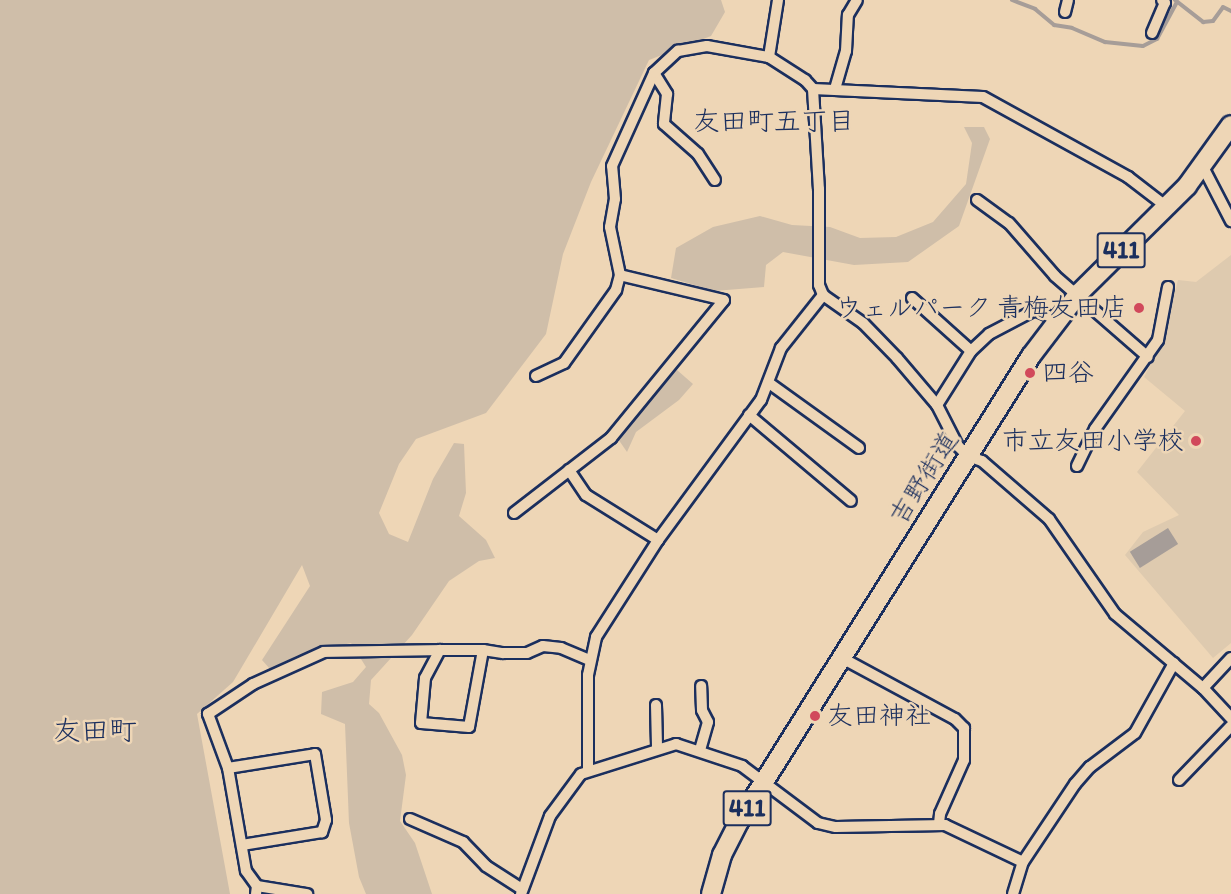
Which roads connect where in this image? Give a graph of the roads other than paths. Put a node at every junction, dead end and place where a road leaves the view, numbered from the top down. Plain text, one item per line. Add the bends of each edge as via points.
1 (778, 0) edge
2 (857, 0) edge
3 (1068, 0) edge
4 (1162, 0) edge
5 (1065, 12) dead end
6 (1152, 33) dead end
7 (769, 57) junction
8 (654, 73) junction
9 (835, 89) junction
10 (813, 90) junction
11 (1231, 125) edge
12 (1203, 167) junction
13 (715, 180) dead end
14 (977, 201) dead end
15 (1167, 207) junction
16 (1231, 221) edge
17 (620, 275) junction
18 (1168, 287) dead end
19 (1078, 293) junction
20 (823, 295) junction
21 (912, 298) dead end
22 (1057, 320) junction
23 (971, 351) junction
24 (1148, 357) junction
25 (536, 376) dead end
26 (769, 383) junction
27 (937, 405) junction
28 (749, 415) junction
29 (859, 448) dead end
30 (968, 456) junction
31 (1077, 466) dead end
32 (569, 470) junction
33 (851, 501) dead end
34 (514, 513) dead end
35 (658, 540) junction
36 (440, 650) junction
37 (483, 650) junction
38 (842, 658) junction
39 (1231, 658) edge
40 (589, 660) junction
41 (1174, 663) junction
42 (701, 686) dead end
43 (1203, 688) junction
44 (656, 705) dead end
45 (1231, 718) edge
46 (1231, 726) edge
47 (657, 747) junction
48 (700, 750) junction
49 (228, 768) junction
50 (588, 769) junction
51 (1179, 780) dead end
52 (763, 783) junction
53 (410, 819) dead end
54 (939, 824) junction
55 (242, 844) junction
56 (1023, 862) junction
57 (256, 890) edge
58 (522, 891) edge
59 (307, 894) edge
60 (711, 894) edge
61 (1013, 894) edge

1 - 7 street
2 - 9 street via 848,15 846,51
3 - 5 street
4 - 6 street via 1165,3
7 - 8 street via 707,46 678,51
7 - 10 street via 805,80
8 - 13 street via 667,94 664,124 698,154
8 - 17 street via 612,166 615,199 610,227
9 - 10 street
9 - 15 street via 983,97 1128,177
10 - 20 street via 819,285
11 - 12 highway, 吉野街道 / 411
12 - 15 highway, 吉野街道 / 411
12 - 16 street
14 - 19 street via 1009,223 1054,276
15 - 19 highway, 吉野街道 / 411
17 - 25 street via 616,290 564,363
17 - 32 street via 724,300 610,438
18 - 24 street via 1158,340
19 - 22 highway, 吉野街道 / 411
19 - 24 street
20 - 26 street via 781,348
20 - 27 street via 863,322
21 - 23 street
22 - 23 street via 1035,310 989,334
22 - 30 highway, 吉野街道 / 411
23 - 27 street
24 - 31 street via 1095,429
26 - 28 street
26 - 29 street
27 - 30 street via 958,446
28 - 33 street
28 - 35 street
30 - 38 highway, 吉野街道 / 411
30 - 41 street via 982,461 1049,519 1110,609
32 - 34 street
32 - 35 street via 586,495
35 - 40 street via 599,630
36 - 37 street
36 - 37 street via 425,678 422,723 469,727
36 - 49 street via 324,652 254,684 208,714
37 - 40 street via 527,652 543,646 561,648
38 - 52 highway, 吉野街道 / 411
38 - 54 street via 955,719 964,728 964,760
39 - 43 street
40 - 50 street
41 - 43 street
41 - 56 street via 1135,733 1083,775
42 - 48 street via 702,710 708,722
43 - 45 street
44 - 47 street
46 - 51 street
47 - 48 street via 676,744
47 - 50 street
48 - 52 street via 742,766
49 - 55 street
49 - 55 street via 315,754 326,820 322,832
50 - 58 street via 574,781 550,816
52 - 54 street via 808,818 829,826
52 - 60 highway, 吉野街道 / 411 via 722,855
53 - 58 street via 463,842 486,866
54 - 56 street
55 - 57 street via 246,871
56 - 61 street
57 - 59 street

